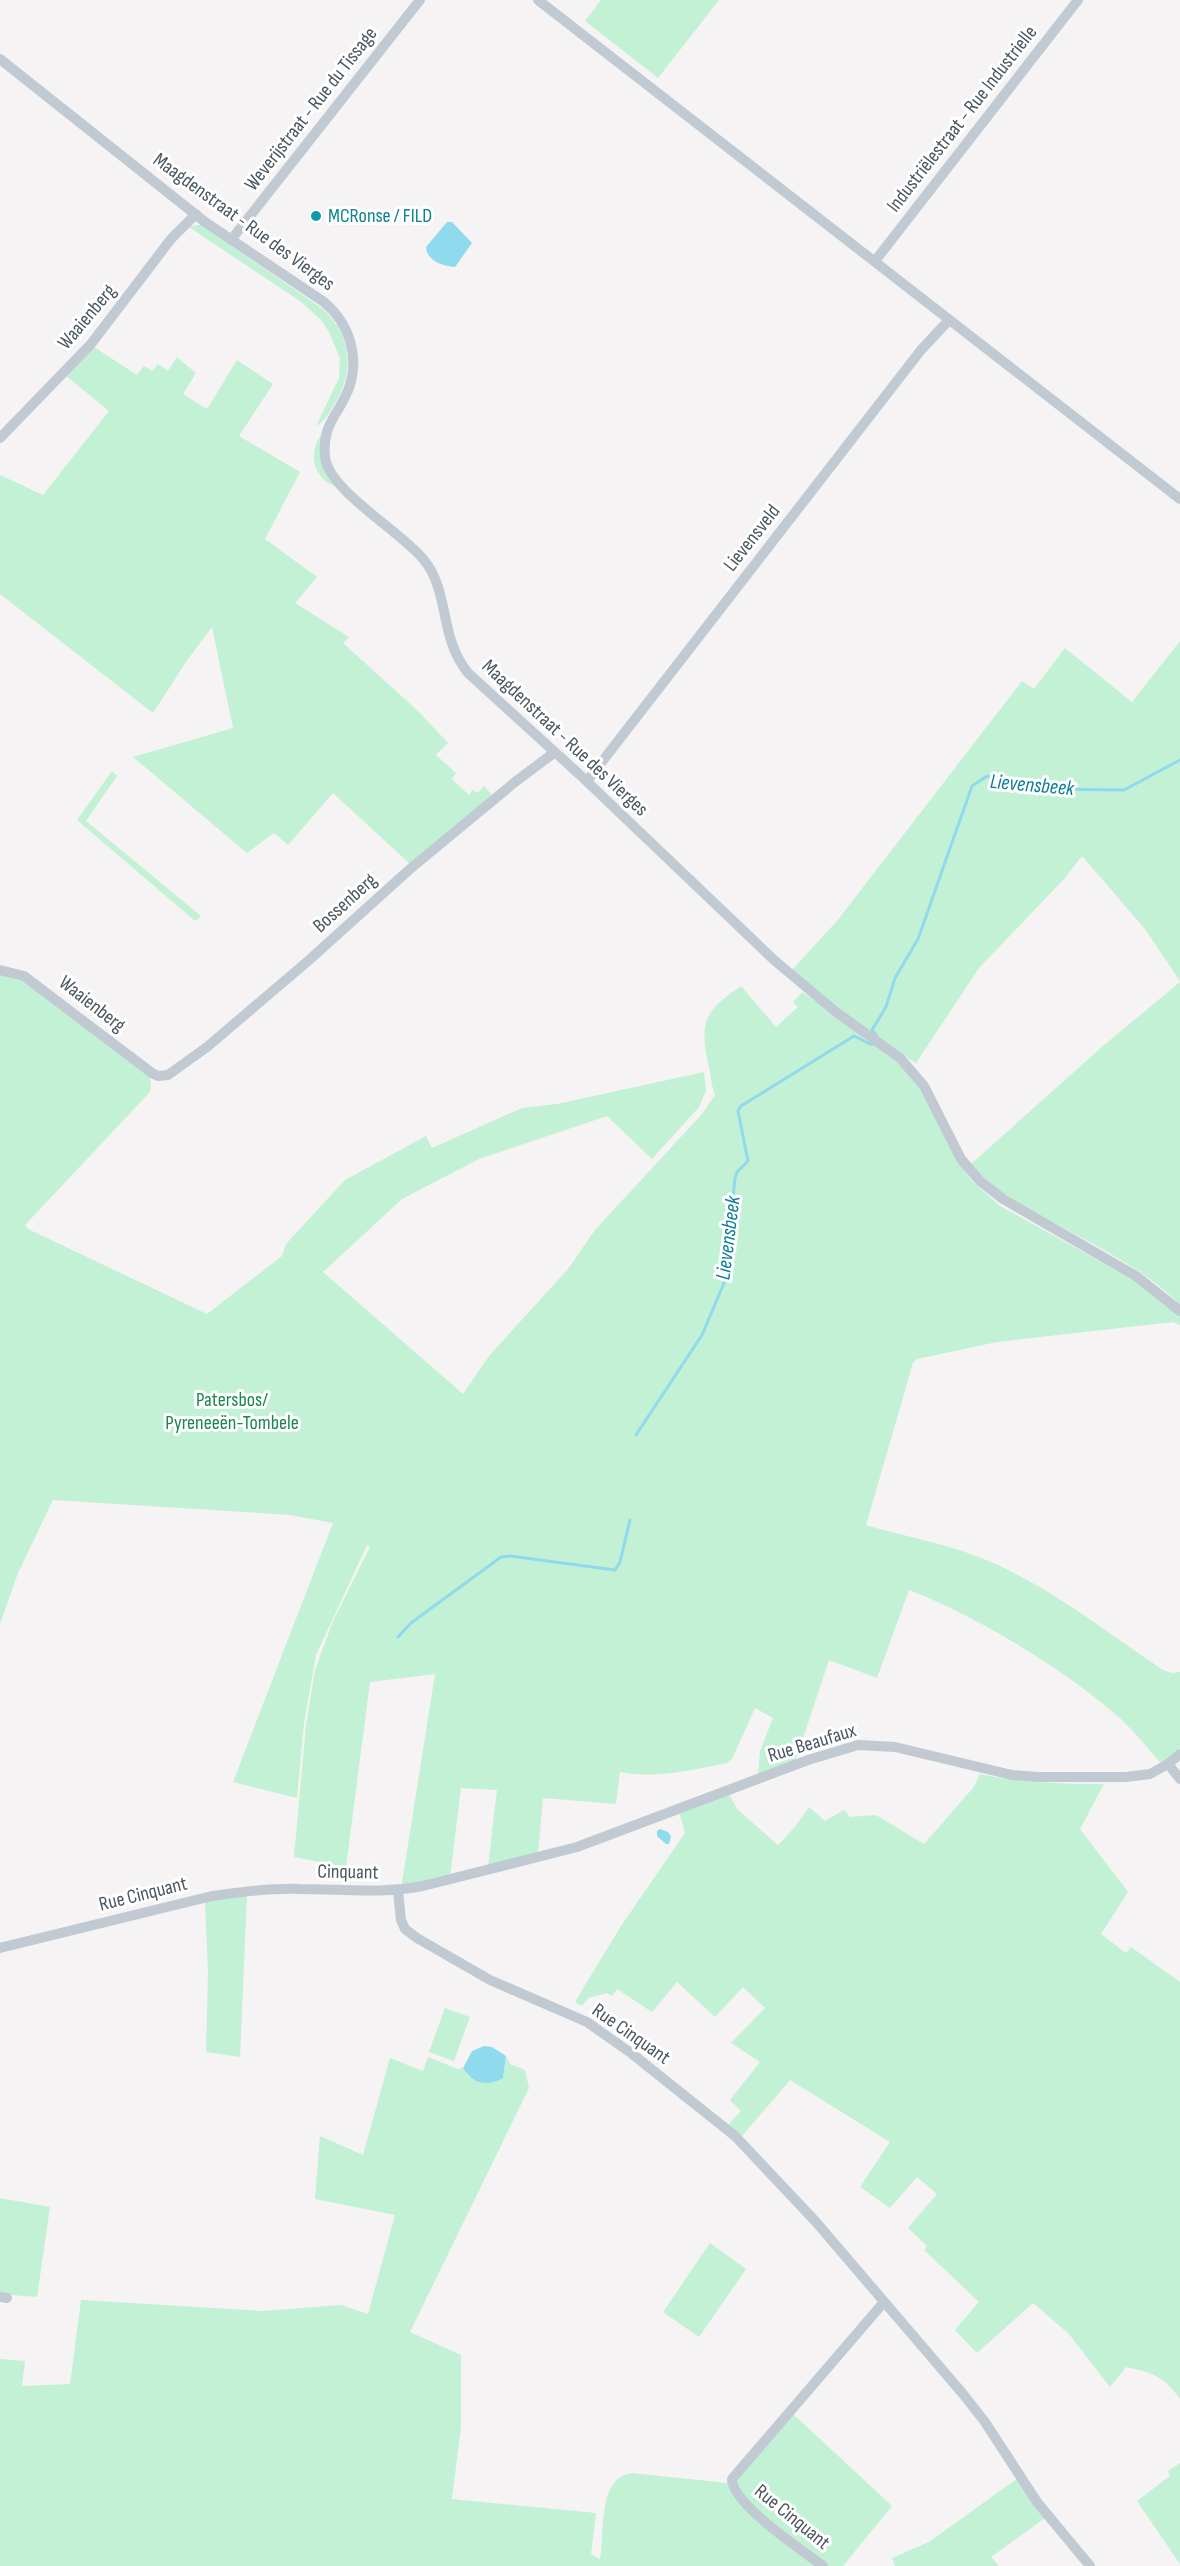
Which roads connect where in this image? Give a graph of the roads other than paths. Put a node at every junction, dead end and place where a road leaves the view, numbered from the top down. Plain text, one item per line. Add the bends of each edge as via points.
1 (420, 0) edge
2 (538, 0) edge
3 (1078, 0) edge
4 (0, 59) edge
5 (196, 214) junction
6 (231, 240) junction
7 (875, 261) junction
8 (949, 320) junction
9 (0, 438) edge
10 (1180, 499) edge
11 (555, 752) junction
12 (587, 781) junction
13 (0, 970) edge
14 (158, 1076) joint
15 (1180, 1311) edge
16 (1174, 1759) edge
17 (1180, 1779) edge
18 (297, 1889) joint
19 (398, 1891) junction
20 (0, 1948) edge
21 (884, 2302) junction
22 (823, 2566) edge
23 (1090, 2566) edge

1 - 6 street, Weverijstraat - Rue du Tissage
2 - 7 street
3 - 7 street, Industriëlestraat - Rue Industrielle
4 - 5 street, Maagdenstraat - Rue des Vierges
5 - 6 street, Maagdenstraat - Rue des Vierges
5 - 9 street, Waaienberg via 171,239 91,344
6 - 11 street, Maagdenstraat - Rue des Vierges via 324,302 340,319 348,334 353,362 348,389 328,425 326,464 346,493 401,536 428,566 440,596 447,634 465,670
7 - 8 street
8 - 10 street
8 - 12 street, Lievensveld via 921,350
11 - 12 street, Maagdenstraat - Rue des Vierges
11 - 14 street, Bossenberg via 410,869 207,1047 174,1072
12 - 15 street, Maagdenstraat - Rue des Vierges via 774,960 909,1067 931,1099 961,1159 980,1181 1003,1199 1136,1276
13 - 14 street, Waaienberg via 24,976 40,986
16 - 17 street, Rue Beaufaux
16 - 19 street, Rue Beaufaux via 1150,1774 1037,1777 1012,1775 895,1748 858,1745 577,1847
18 - 19 street, Cinquant
18 - 20 street, Rue Cinquant via 212,1896
19 - 21 street, Rue Cinquant via 401,1920 417,1938 470,1970 587,2022 631,2052 735,2136
21 - 22 street, Rue Cinquant via 732,2479 745,2505
21 - 23 street, Rue Cinquant via 985,2422 1037,2502

